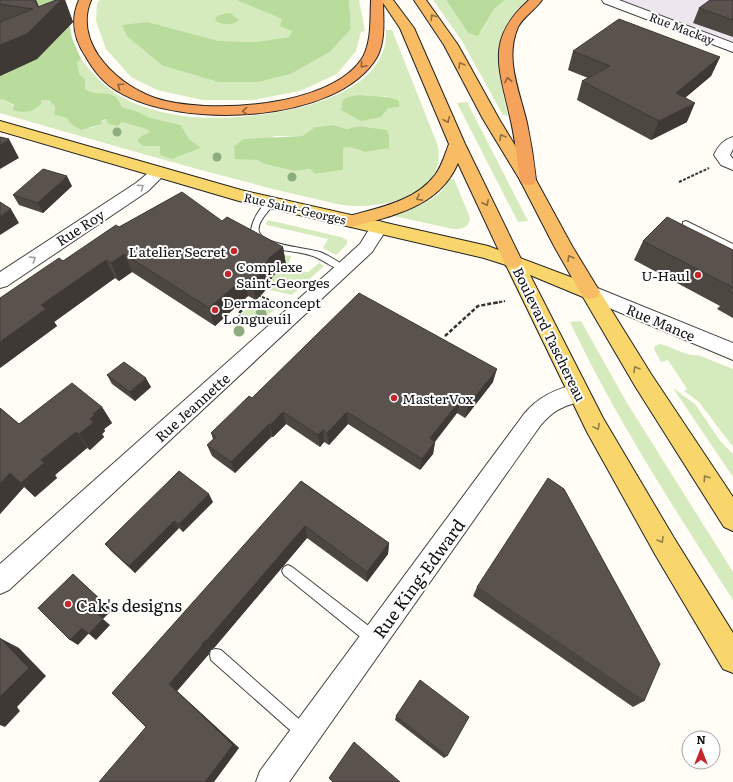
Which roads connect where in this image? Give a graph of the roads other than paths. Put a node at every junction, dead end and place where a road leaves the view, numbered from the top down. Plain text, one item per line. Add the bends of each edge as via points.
1 (85, 0) edge
2 (377, 0) edge
3 (387, 0) edge
4 (420, 0) edge
5 (536, 0) edge
6 (608, 0) edge
7 (733, 48) edge
8 (0, 126) edge
9 (457, 144) junction
10 (160, 172) junction
11 (528, 180) junction
12 (271, 203) junction
13 (352, 221) junction
14 (686, 224) dead end
15 (379, 227) junction
16 (733, 247) edge
17 (513, 261) junction
18 (344, 269) junction
19 (0, 281) edge
20 (590, 292) junction
21 (733, 352) edge
22 (579, 393) junction
23 (733, 519) edge
24 (288, 571) dead end
25 (0, 581) edge
26 (374, 639) junction
27 (216, 655) dead end
28 (733, 659) edge
29 (305, 734) junction
30 (271, 782) edge

2 -> 1 highway via 374,49 361,68 347,80 320,94 284,105 224,112 196,111 169,106 147,100 117,84 88,52 80,19
3 -> 9 highway, Boulevard Taschereau via 407,28
11 -> 4 highway via 444,35
11 -> 5 highway via 518,117 507,80 505,57 508,37 514,24 524,10
6 - 7 street, Rue Mackay
8 - 10 main road, Rue Saint-Georges
9 -> 13 highway via 444,174 428,192 406,204
9 -> 17 highway, Boulevard Taschereau
10 - 12 main road, Rue Saint-Georges
19 -> 10 street, Rue Roy via 142,187
20 -> 11 highway
12 - 13 main road, Rue Saint-Georges
12 - 18 lane via 255,226 255,232 260,238 277,246 318,255
13 - 15 main road, Rue Saint-Georges
14 - 16 lane
15 - 17 main road, Rue Saint-Georges via 473,248
15 - 18 street, Rue Jeannette via 366,248
17 - 20 main road, Rue Saint-Georges
17 - 22 main road, Boulevard Taschereau
18 - 25 street, Rue Jeannette
20 - 21 street, Rue Mance
23 -> 20 main road via 643,380
22 - 26 street, Rue King-Edward via 554,399 538,412
22 -> 28 main road, Boulevard Taschereau via 643,509
24 - 26 lane
26 - 29 street, Rue King-Edward
27 - 29 lane
29 - 30 street, Rue King-Edward

